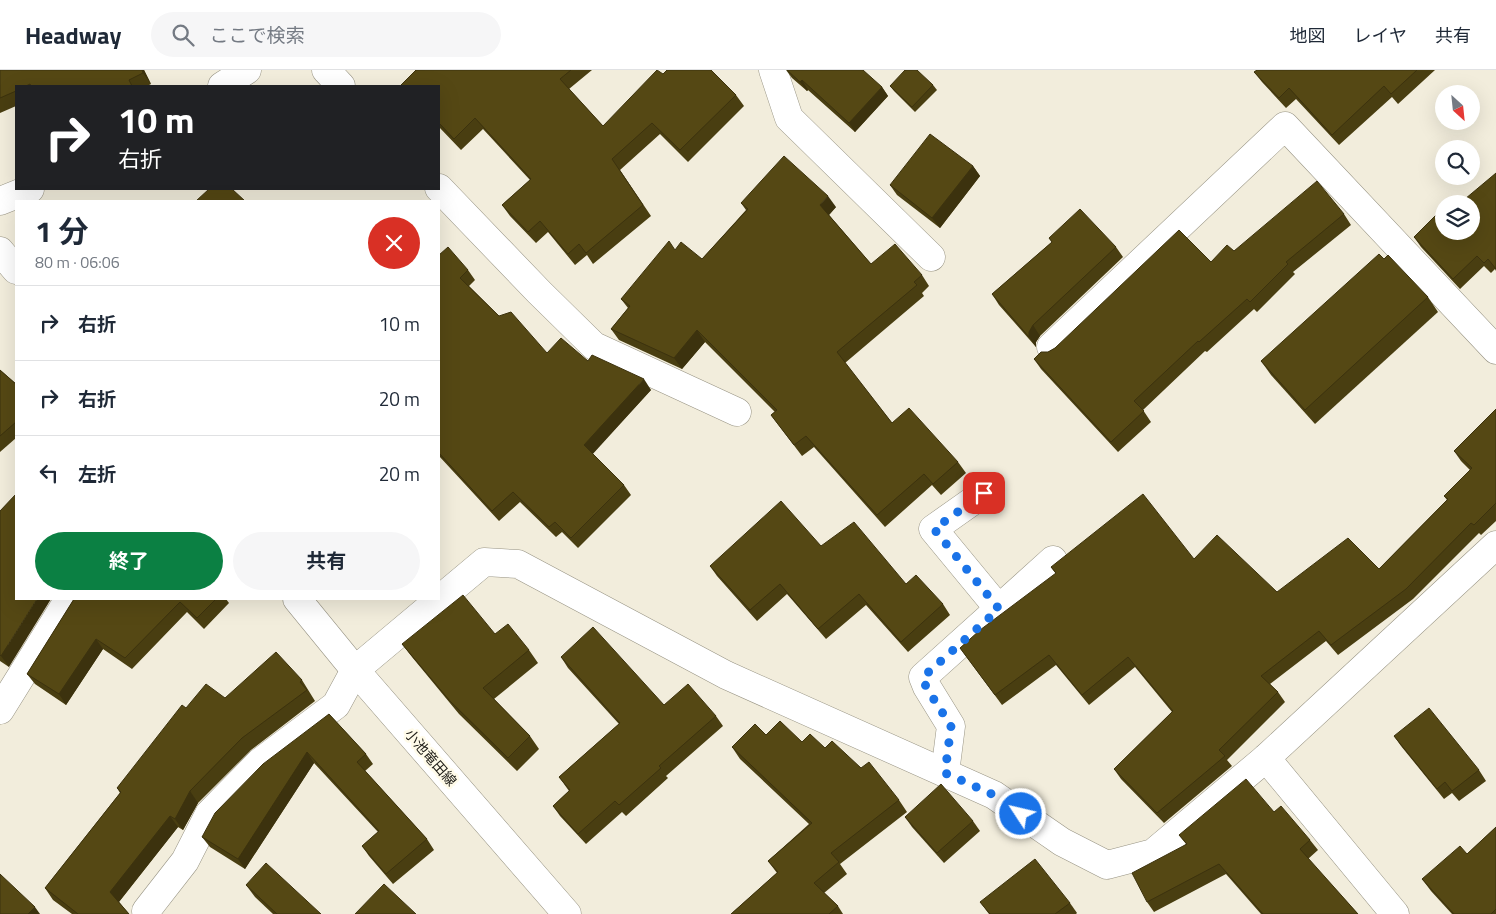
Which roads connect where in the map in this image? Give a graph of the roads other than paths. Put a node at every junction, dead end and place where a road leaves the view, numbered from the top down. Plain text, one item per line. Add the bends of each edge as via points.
1 (247, 70) edge
2 (326, 70) edge
3 (773, 70) edge
4 (224, 85) edge
5 (341, 85) edge
6 (440, 189) edge
7 (28, 190) edge
8 (0, 201) edge
9 (0, 251) edge
10 (931, 257) dead end
11 (15, 269) edge
12 (1051, 347) dead end
13 (1496, 350) edge
14 (737, 412) dead end
15 (984, 493) dead end
16 (1492, 557) edge
17 (1053, 560) dead end
18 (440, 599) edge
19 (68, 600) edge
20 (298, 600) edge
21 (439, 600) edge
22 (999, 609) junction
23 (355, 670) junction
24 (0, 710) edge
25 (1266, 758) junction
26 (945, 773) junction
27 (146, 911) dead end
28 (564, 913) edge
29 (1395, 914) edge

1 - 4 street
2 - 5 street
3 - 10 street via 789,118
6 - 14 street via 594,346
7 - 8 street
9 - 11 street
12 - 13 street via 1284,126
15 - 22 street via 934,529
16 - 25 street
17 - 22 street
18 - 26 street via 484,562 518,564 726,675
19 - 24 street
20 - 23 street, 小池竜田線
21 - 23 street
22 - 26 street via 923,677 951,726
23 - 27 street via 336,705 260,762 209,814 185,861
23 - 28 street, 小池竜田線
25 - 26 street via 1153,853 1107,865 1062,842 994,795
25 - 29 street

